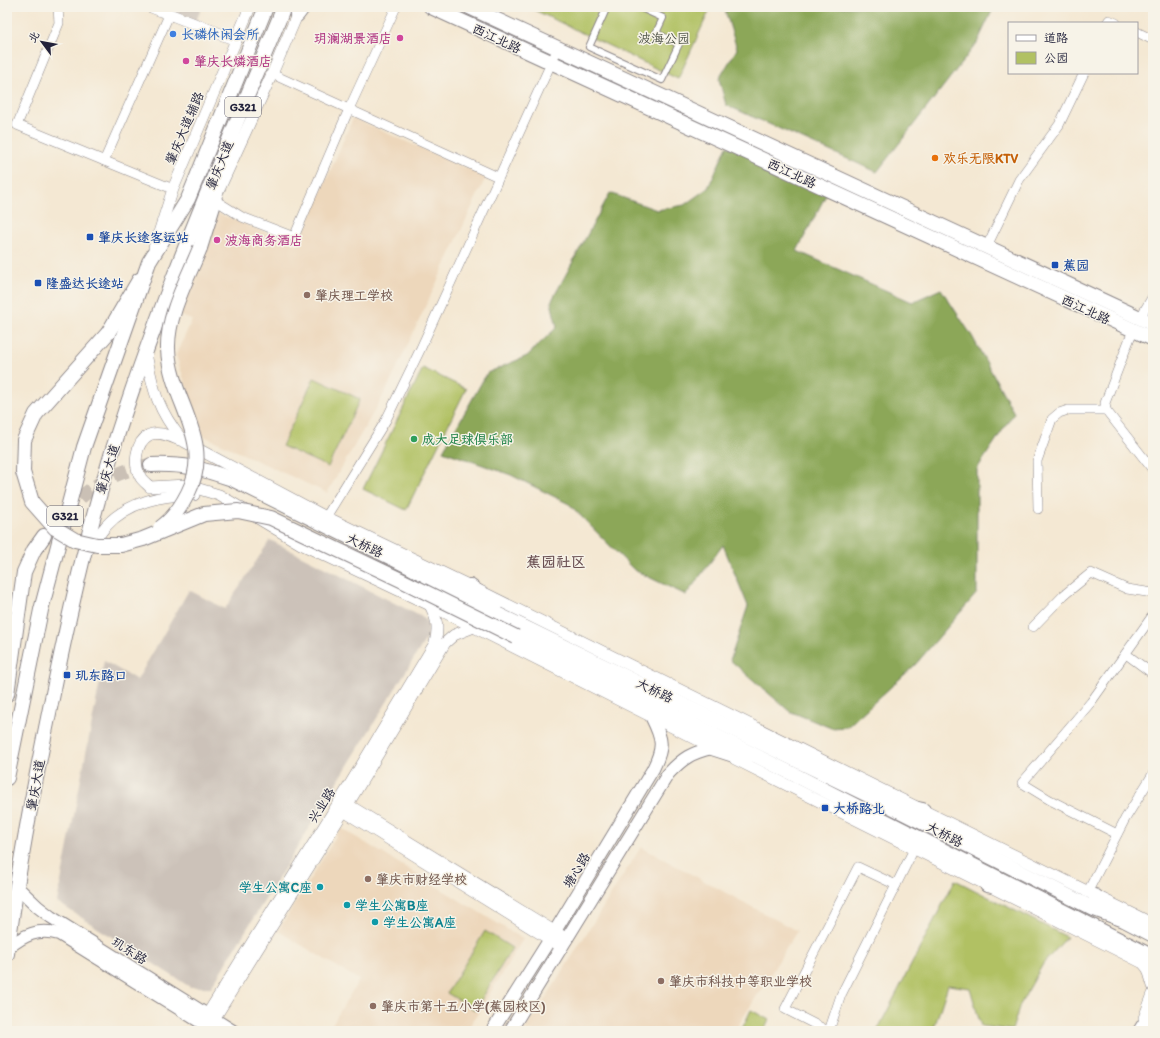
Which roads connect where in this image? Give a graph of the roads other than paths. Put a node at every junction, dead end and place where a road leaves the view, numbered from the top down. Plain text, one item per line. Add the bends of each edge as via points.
1 (58, 7) edge
2 (151, 7) edge
3 (250, 7) edge
4 (266, 7) edge
5 (284, 7) edge
6 (396, 7) edge
7 (431, 7) edge
8 (470, 7) edge
9 (607, 7) edge
10 (639, 7) edge
11 (300, 10) edge
12 (169, 15) junction
13 (1138, 32) edge
14 (236, 40) junction
15 (1153, 40) edge
16 (558, 48) junction
17 (552, 63) junction
18 (272, 74) junction
19 (1084, 74) edge
20 (348, 109) junction
21 (104, 161) junction
22 (498, 176) junction
23 (173, 189) junction
24 (216, 200) junction
25 (931, 220) junction
26 (925, 234) junction
27 (987, 246) junction
28 (182, 256) junction
29 (149, 262) junction
30 (1153, 296) edge
31 (1136, 324) junction
32 (1153, 324) edge
33 (1153, 339) edge
34 (146, 353) junction
35 (1106, 410) junction
36 (183, 441) junction
37 (151, 465) tunnel mouth
38 (1153, 470) edge
39 (219, 495) junction
40 (1038, 509) dead end
41 (326, 518) junction
42 (44, 536) dead end
43 (143, 539) junction
44 (82, 558) junction
45 (470, 586) junction
46 (1153, 593) edge
47 (430, 605) junction
48 (1153, 615) edge
49 (474, 627) junction
50 (1033, 627) dead end
51 (546, 636) junction
52 (1126, 654) junction
53 (560, 659) junction
54 (1153, 674) edge
55 (606, 693) junction
56 (7, 694) edge
57 (652, 718) junction
58 (712, 748) junction
59 (793, 774) junction
60 (1153, 774) edge
61 (7, 778) edge
62 (878, 800) junction
63 (342, 806) junction
64 (923, 810) junction
65 (1117, 834) junction
66 (914, 849) junction
67 (896, 885) junction
68 (987, 885) junction
69 (17, 887) junction
70 (1022, 890) junction
71 (1091, 895) junction
72 (1124, 920) junction
73 (1153, 924) edge
74 (552, 935) junction
75 (1153, 936) edge
76 (564, 943) junction
77 (7, 951) edge
78 (1153, 957) edge
79 (1153, 986) edge
80 (1153, 994) edge
81 (1153, 1008) edge
82 (212, 1022) edge
83 (233, 1031) edge
84 (492, 1031) edge
85 (510, 1031) edge
86 (828, 1031) edge
87 (1139, 1031) edge

1 - 21 street via 59,23 17,125
2 - 12 street
3 - 14 street, 肇庆大道辅路
4 - 29 main road, 肇庆大道 / G321 via 188,199
5 - 28 main road, 肇庆大道 / G321
6 - 20 street
7 - 17 main road, 西江北路
8 - 16 main road, 西江北路
9 - 10 street via 589,47 662,80 679,44 656,33 663,18
11 - 18 street
12 - 14 street
12 - 21 street
13 - 15 street
14 - 23 street, 肇庆大道辅路
16 - 17 street
16 - 25 main road, 西江北路
17 - 22 street
17 - 26 main road, 西江北路
18 - 20 street
18 - 24 street
19 - 27 street via 1059,125 1018,180
20 - 22 street
20 - 24 street via 294,237 242,217
21 - 23 street
22 - 41 street via 386,420
23 - 29 street, 肇庆大道辅路
24 - 28 street
24 - 43 main road, bridge via 170,326 168,350 197,452 196,475 181,507 165,524
25 - 26 main road
25 - 27 main road, 西江北路
26 - 31 main road, 西江北路
27 - 31 main road, 西江北路
28 - 34 main road, 肇庆大道 / G321
29 - 43 main road, bridge via 108,333 36,414 24,440 23,472 32,502 55,528 75,540 97,545 121,545
29 - 61 main road, 肇庆大道 / G321 via 84,447 41,610
30 - 31 street
31 - 32 main road, 西江北路
31 - 33 main road, 西江北路
31 - 35 street via 1105,403
34 - 36 street via 160,408
34 - 44 main road, 肇庆大道 / G321 via 112,452
35 - 38 street
35 - 40 street via 1068,410 1059,412 1052,419 1037,461
36 - 39 street via 161,434 150,435 140,443 137,451 141,478 150,487 186,485
36 - 41 street
37 - 51 main road, 大桥路 via 178,464 200,468 232,479 412,568 489,610
39 - 44 street via 175,494 128,508 107,525
39 - 47 street via 301,544
41 - 45 street
42 - 56 main road via 24,572
43 - 53 main road, 大桥路, bridge via 204,514 238,511 271,518
44 - 69 main road, 肇庆大道 / G321 via 40,758
45 - 51 main road
45 - 64 street
46 - 50 street via 1127,589 1091,573 1064,595
47 - 49 street
47 - 63 street, 兴业路 via 437,618 438,632 435,643
48 - 52 street
49 - 55 street
49 - 63 street, 兴业路 via 454,635 445,643
51 - 62 main road, 大桥路
52 - 54 street
52 - 65 street via 1091,702 1022,783
53 - 55 main road
53 - 59 main road, 大桥路
55 - 57 street
57 - 58 street
57 - 74 main road, 塘心路 via 662,748 659,757
58 - 59 main road
58 - 66 street
58 - 76 main road via 695,752 682,759 668,774
59 - 70 main road, 大桥路
60 - 65 street
62 - 64 main road
62 - 72 main road, 大桥路 via 1094,909
63 - 74 street
63 - 82 street, 兴业路
64 - 71 street
65 - 71 street
66 - 67 street
66 - 68 street
67 - 86 street via 841,995
67 - 86 street via 858,867 785,1010
68 - 70 main road
68 - 79 street via 1143,963 1148,969
69 - 77 main road, 肇庆大道 / G321
69 - 82 main road, 玑东路 via 51,917
70 - 78 main road, 大桥路
71 - 72 main road
71 - 73 street
72 - 75 main road, 大桥路
74 - 76 street
74 - 84 main road, 塘心路
76 - 85 main road
77 - 82 main road, 玑东路 via 23,936 38,931 59,934
80 - 87 street
81 - 87 main road
82 - 83 main road, 玑东路

